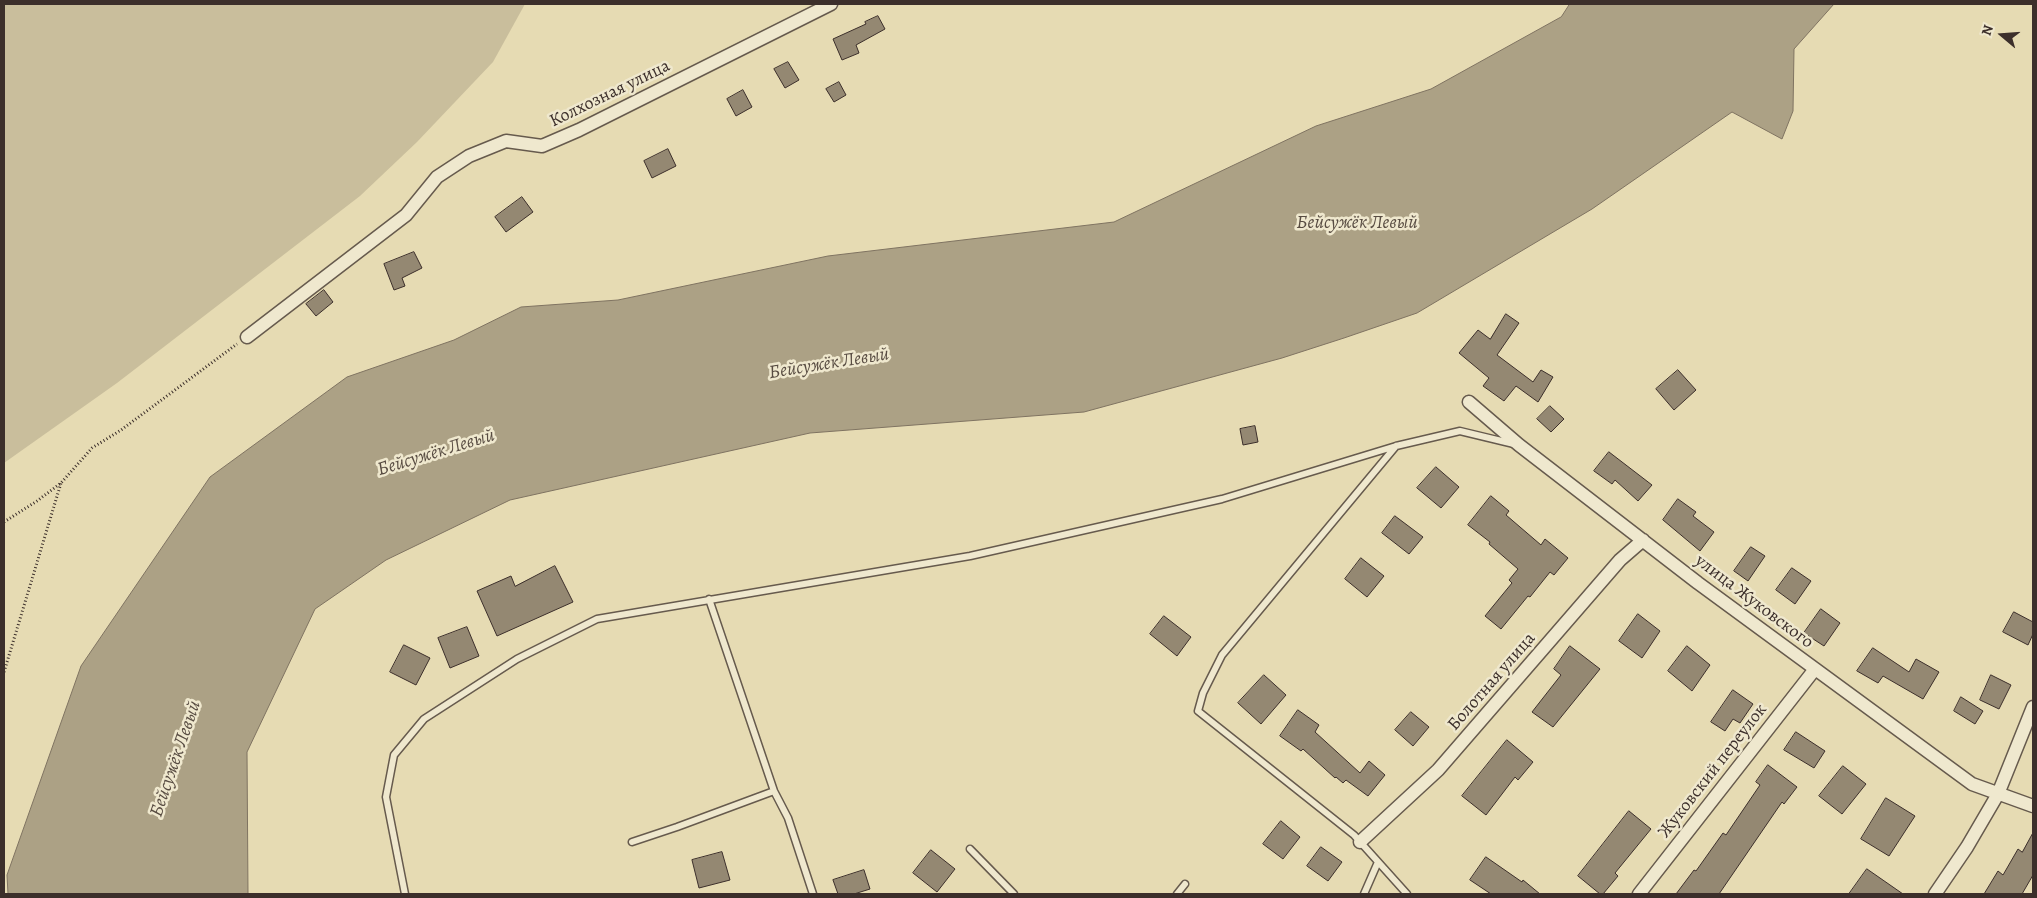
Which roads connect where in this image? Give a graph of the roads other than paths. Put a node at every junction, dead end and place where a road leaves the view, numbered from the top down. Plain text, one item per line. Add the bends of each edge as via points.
1 (831, 4) edge
2 (247, 337) road end
3 (1469, 402) dead end
4 (1519, 445) junction
5 (1396, 446) junction
6 (1643, 540) junction
7 (709, 599) junction
8 (1815, 669) junction
9 (2033, 707) edge
10 (774, 791) junction
11 (1998, 794) junction
12 (2033, 806) edge
13 (632, 842) dead end
14 (1360, 842) junction
15 (970, 849) dead end
16 (1378, 862) junction
17 (1185, 884) dead end
18 (405, 894) edge
19 (813, 894) edge
20 (1014, 894) edge
21 (1177, 894) edge
22 (1364, 894) edge
23 (1407, 894) edge
24 (1639, 894) edge
25 (1935, 894) edge

1 - 2 street, Колхозная улица via 542,146 506,141 469,156 437,177 406,215
3 - 4 street, улица Жуковского
4 - 5 lane via 1460,431
4 - 6 street, улица Жуковского
5 - 7 lane via 1222,499 970,556
5 - 14 lane via 1222,655 1198,711
6 - 8 street, улица Жуковского
6 - 14 street, Болотная улица via 1620,560 1438,770
7 - 10 lane
7 - 18 lane via 597,619 517,659 424,718 394,755 386,797
8 - 11 street, улица Жуковского via 1972,784
8 - 24 street, Жуковский переулок
9 - 11 street
10 - 13 lane
10 - 19 lane via 788,818
11 - 12 street, улица Жуковского
11 - 25 street
14 - 16 lane
15 - 20 lane
16 - 22 lane
16 - 23 lane
17 - 21 lane

